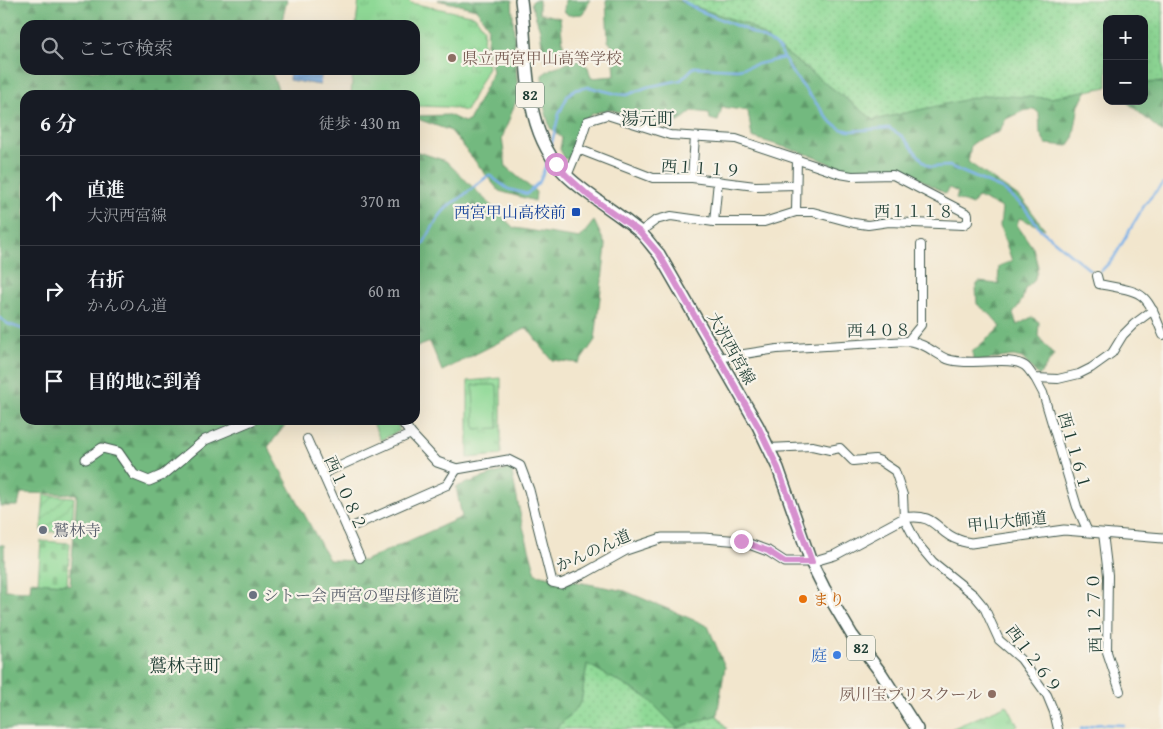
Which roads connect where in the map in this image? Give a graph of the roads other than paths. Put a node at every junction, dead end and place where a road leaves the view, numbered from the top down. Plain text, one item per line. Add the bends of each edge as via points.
1 (521, 0) edge
2 (695, 137) junction
3 (578, 149) junction
4 (797, 158) junction
5 (567, 176) junction
6 (692, 178) junction
7 (718, 181) junction
8 (796, 185) junction
9 (796, 212) junction
10 (714, 222) junction
11 (640, 232) junction
12 (920, 245) dead end
13 (1097, 276) dead end
14 (1153, 310) junction
15 (1163, 335) edge
16 (908, 341) junction
17 (718, 358) junction
18 (1035, 378) junction
19 (241, 425) edge
20 (405, 425) edge
21 (411, 434) junction
22 (307, 439) dead end
23 (769, 448) junction
24 (86, 459) dead end
25 (457, 469) junction
26 (322, 474) junction
27 (904, 518) junction
28 (347, 529) junction
29 (1088, 532) junction
30 (1103, 533) junction
31 (1162, 537) edge
32 (360, 558) dead end
33 (812, 562) junction
34 (1120, 691) dead end
35 (917, 729) edge
36 (1058, 729) edge

1 - 5 main road, 大沢西宮線 / 82 via 530,105 544,146
2 - 3 street, 西１１１８ via 670,135 607,115 587,121
2 - 4 street, 西１１１８ via 736,139
2 - 6 street
3 - 5 street, 西１１１８
3 - 6 street, 西１１１９ via 652,178
4 - 8 street
4 - 9 street, 西１１１８ via 840,174 893,175 968,214 968,222 963,225 890,222 868,225 813,212
5 - 11 main road, 大沢西宮線 / 82
6 - 7 street, 西１１１９
7 - 8 street, 西１１１９ via 755,186
7 - 10 street
8 - 9 street
9 - 10 street, 西１１１８ via 764,222
10 - 11 street, 西１１１８ via 671,216 656,220
11 - 17 main road, 大沢西宮線 / 82 via 659,254
12 - 16 street via 921,325
13 - 14 street via 1099,284 1135,291 1145,297
14 - 15 street
14 - 18 street via 1123,335 1112,353 1091,368 1058,379
16 - 17 street, 西４０８ via 777,349
16 - 18 street, 西４０８ via 921,343 948,359 979,363 1011,361 1024,366
17 - 23 main road, 大沢西宮線 / 82
18 - 29 street, 西１１６１ via 1043,392 1077,507
19 - 24 street via 205,440 163,475 149,481 134,475 118,452 102,448
20 - 21 street
21 - 25 street via 437,462
21 - 26 street
22 - 26 street, 西１０８２
23 - 27 street via 840,448 853,461 880,461 895,471 903,495
23 - 33 main road, 大沢西宮線 / 82
25 - 28 street via 447,485
25 - 33 street, かんのん道 via 508,460 520,466 552,582 561,584 626,550 662,538 741,541 768,551 785,562
26 - 28 street, 西１０８２
27 - 29 street, 甲山大師道 via 926,519 958,540 971,542 1064,530
27 - 33 street via 835,555
27 - 36 street, 西１２６９ via 917,543 933,562 984,607 999,640 1021,659 1047,695
28 - 32 street, 西１０８２
29 - 30 street, 甲山大師道
30 - 31 street, 甲山大師道
30 - 34 street, 西１２７０ via 1108,575 1106,652
33 - 35 main road, 大沢西宮線 / 82 via 852,635

